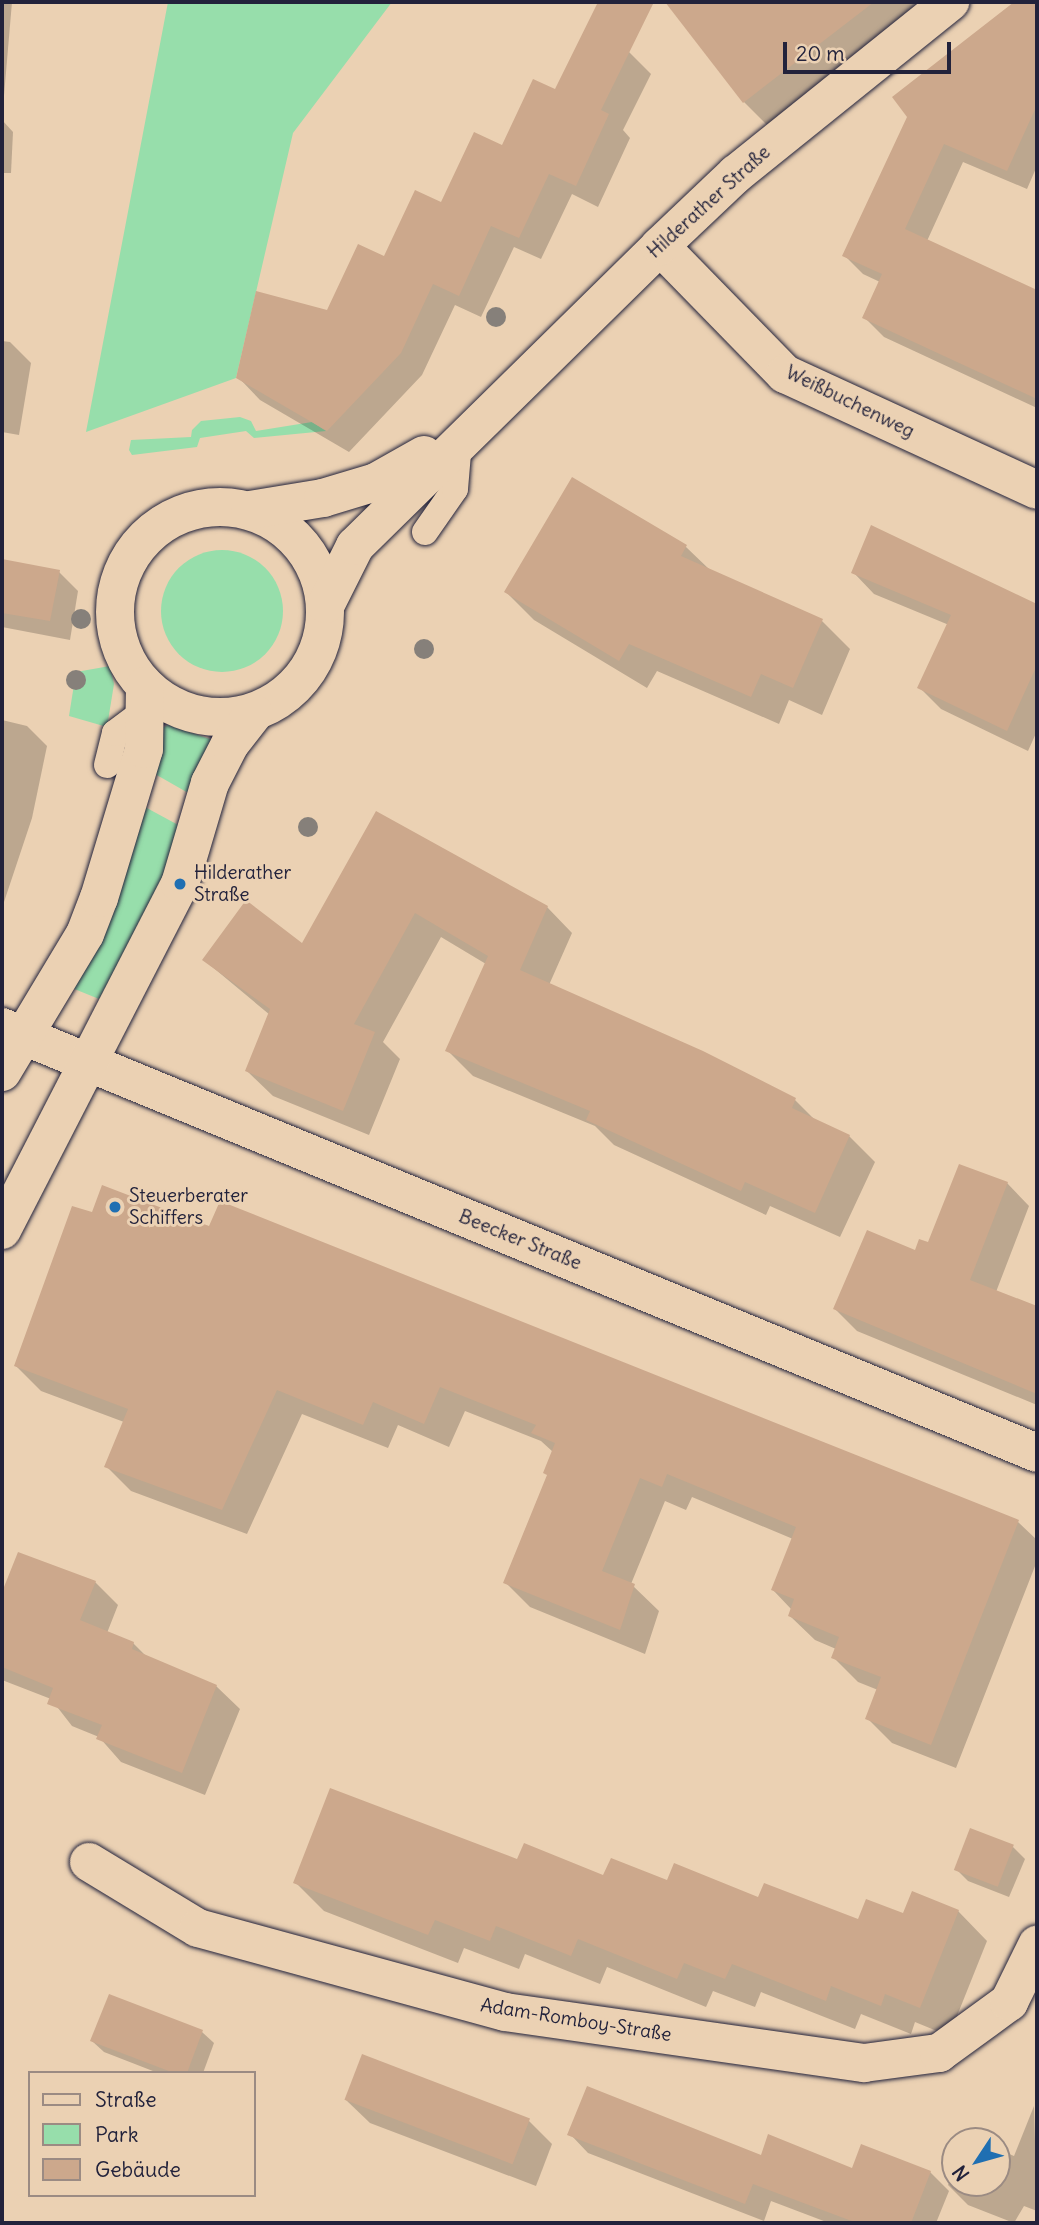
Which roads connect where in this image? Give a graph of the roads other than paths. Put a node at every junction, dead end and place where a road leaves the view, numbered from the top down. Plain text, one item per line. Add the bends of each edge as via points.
1 (950, 2) edge
2 (660, 246) junction
3 (470, 429) junction
4 (1037, 490) edge
5 (250, 510) junction
6 (425, 532) dead end
7 (326, 604) junction
8 (145, 698) junction
9 (254, 713) junction
10 (107, 765) dead end
11 (13, 1032) edge
12 (86, 1062) junction
13 (2, 1072) edge
14 (2, 1230) edge
15 (1037, 1453) edge
16 (89, 1862) dead end
17 (1037, 1945) edge

1 - 2 street, Hilderather Straße via 736,174
2 - 3 street, Hilderather Straße
2 - 4 street, Weißbuchenweg via 785,374
3 - 5 street, Hilderather Straße via 376,482 323,498
3 - 6 lane via 455,489
3 - 7 street, Hilderather Straße via 355,546
5 - 7 street via 287,530 314,563
5 - 8 street via 216,506 183,513 155,529 133,553 118,583 114,620 124,655
7 - 9 street via 323,639 309,671 285,696
8 - 9 street via 215,718
8 - 10 lane via 115,733
8 - 11 street via 140,767 85,934
9 - 12 street via 230,744 210,783 180,884
11 - 12 street, Beecker Straße
11 - 13 street
12 - 14 street
12 - 15 street, Beecker Straße
16 - 17 street, Adam-Romboy-Straße via 198,1928 505,2012 864,2063 939,2053 1009,2001

